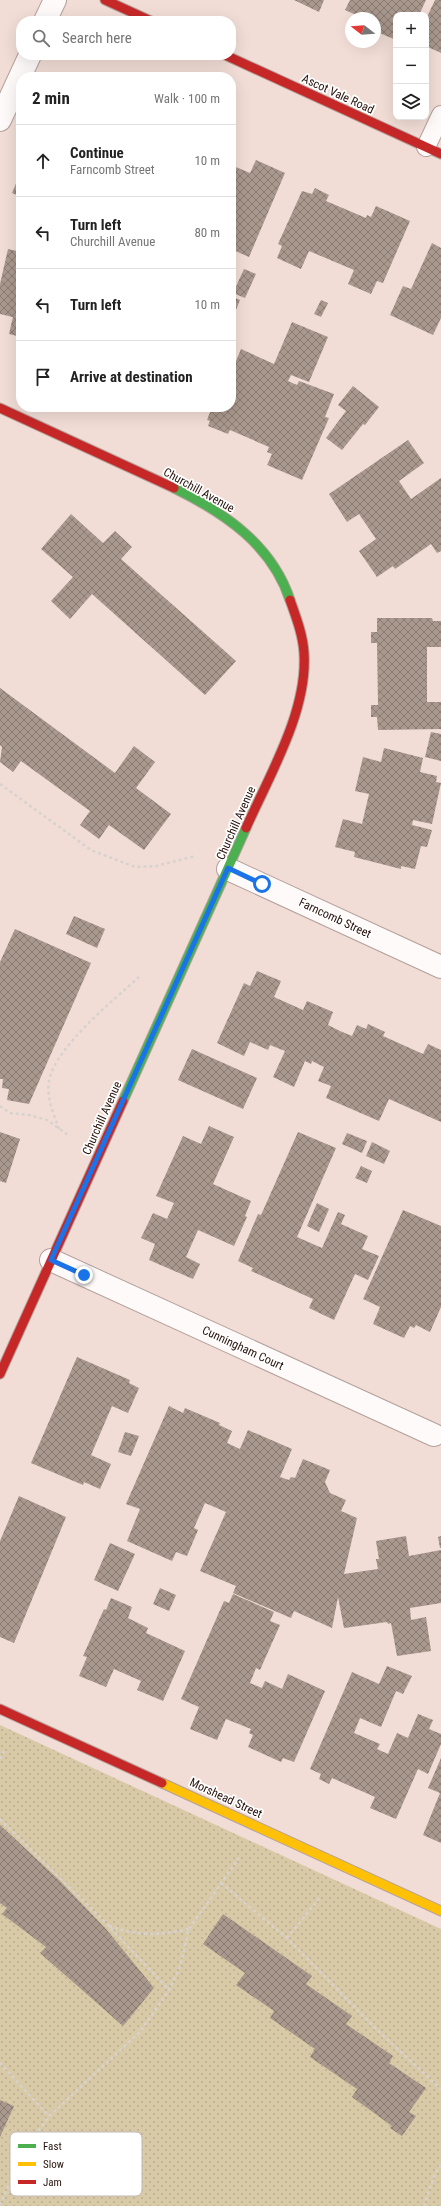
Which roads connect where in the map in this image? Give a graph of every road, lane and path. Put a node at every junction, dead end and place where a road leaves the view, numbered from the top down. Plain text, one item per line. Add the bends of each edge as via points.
1 (55, 0) edge
2 (105, 0) edge
3 (47, 16) edge
4 (140, 16) edge
5 (28, 60) edge
6 (236, 60) edge
7 (22, 72) edge
8 (16, 85) edge
9 (441, 115) edge
10 (0, 120) edge
11 (434, 151) edge
12 (0, 408) edge
13 (0, 784) edge
14 (195, 856) dead end
15 (228, 868) junction
16 (441, 967) edge
17 (140, 976) dead end
18 (0, 1106) edge
19 (59, 1129) junction
20 (68, 1134) dead end
21 (51, 1260) junction
22 (0, 1374) edge
23 (434, 1435) dead end
24 (0, 1709) edge
25 (5, 1749) dead end
26 (0, 1759) edge
27 (0, 1819) edge
28 (239, 1858) dead end
29 (221, 1883) junction
30 (321, 1896) dead end
31 (441, 1911) edge
32 (108, 1925) junction
33 (189, 1929) junction
34 (287, 1938) junction
35 (169, 1990) junction
36 (0, 2063) edge
37 (441, 2089) edge
38 (49, 2116) junction
39 (38, 2132) edge
40 (441, 2165) edge
41 (10, 2183) edge
42 (0, 2205) edge
43 (424, 2206) edge

1 - 3 street
2 - 4 street
5 - 7 street
6 - 11 street, Ascot Vale Road
8 - 10 street
9 - 11 lane
12 - 15 street, Churchill Avenue via 176,489 213,509 246,533 264,552 284,580 304,653 301,691 289,731
13 - 14 path via 91,850 135,867 156,866
15 - 16 street, Farncomb Street
15 - 21 street, Churchill Avenue
17 - 19 path via 80,1033 58,1058 49,1081 50,1101
18 - 19 path via 10,1113 47,1120
19 - 20 path
21 - 22 street, Churchill Avenue
21 - 23 street, Cunningham Court
24 - 31 street, Morshead Street
25 - 26 path
27 - 32 path
28 - 29 path
29 - 33 path
29 - 34 path
30 - 34 path
32 - 33 path via 148,1935
32 - 35 path
33 - 35 path via 180,1967
34 - 37 path via 374,2027
35 - 38 path via 140,2032
36 - 38 path
38 - 39 path
40 - 43 path via 435,2173
41 - 42 path

